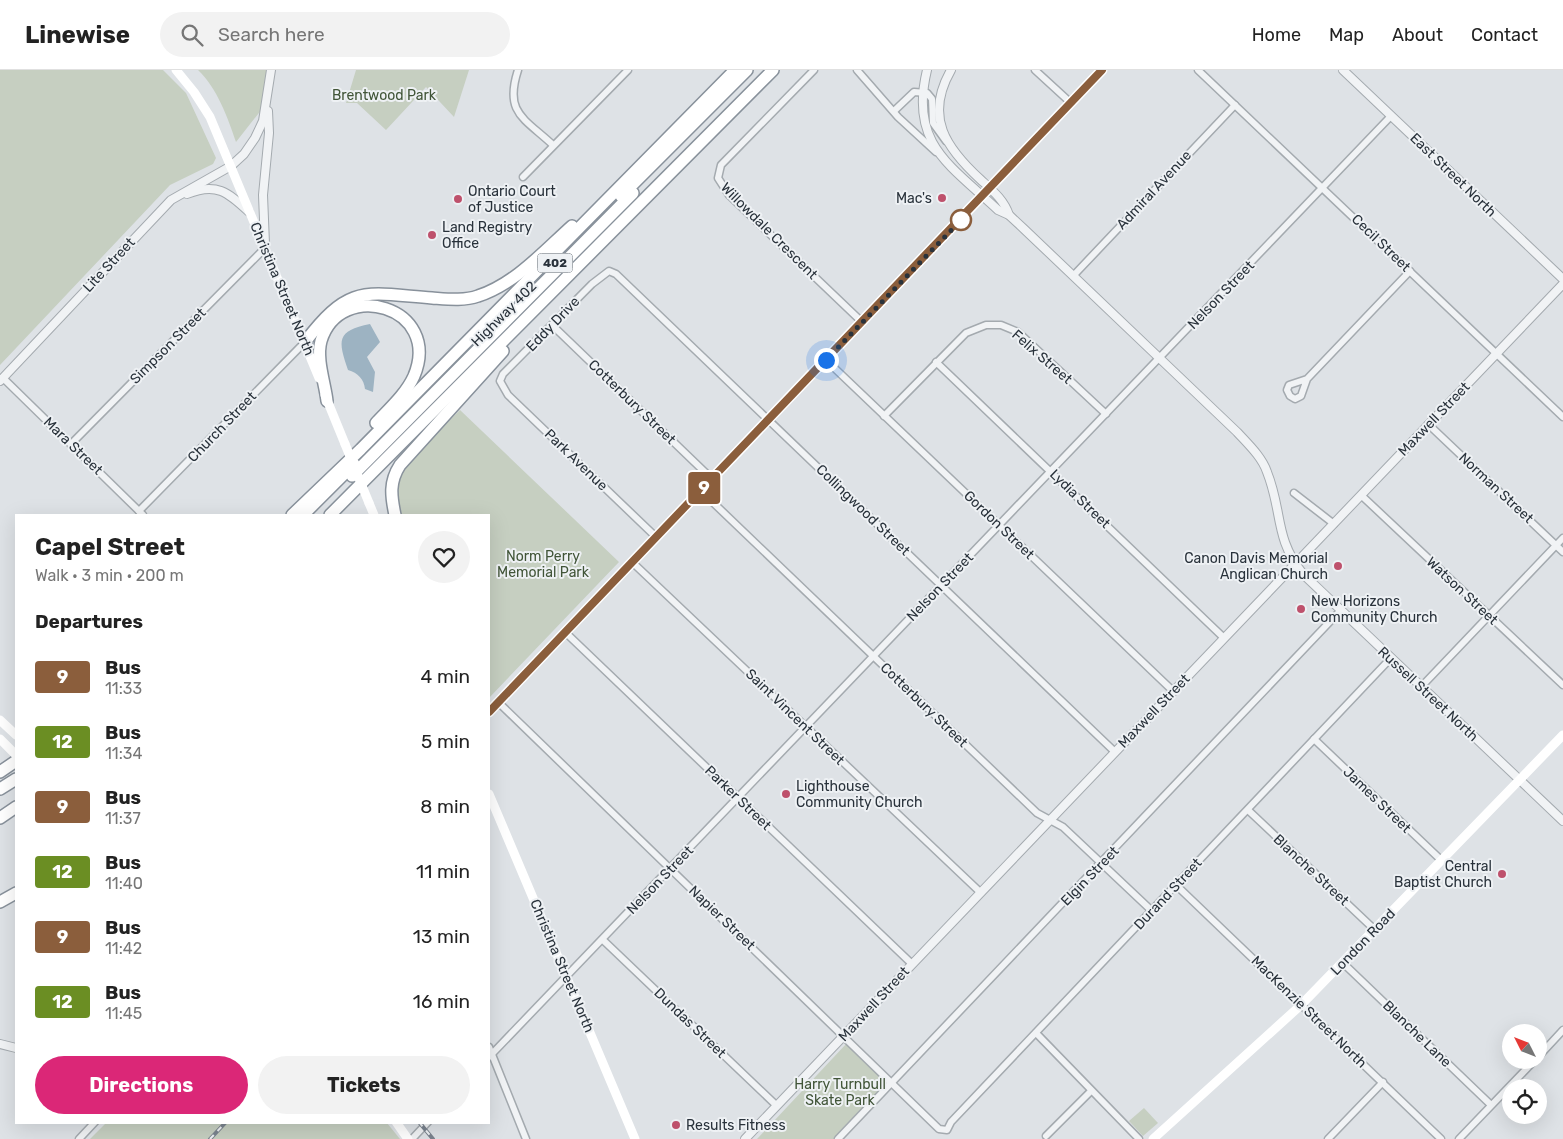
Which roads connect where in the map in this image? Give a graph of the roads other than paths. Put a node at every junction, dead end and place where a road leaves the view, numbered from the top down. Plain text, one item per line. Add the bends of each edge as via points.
1 (176, 70) edge
2 (271, 70) edge
3 (518, 70) edge
4 (628, 70) edge
5 (735, 70) edge
6 (746, 70) edge
7 (756, 70) edge
8 (773, 70) edge
9 (814, 70) edge
10 (857, 70) edge
11 (927, 70) edge
12 (951, 70) edge
13 (1035, 70) edge
14 (1102, 70) edge
15 (1198, 70) edge
16 (1343, 70) edge
17 (923, 91) junction
18 (268, 99) junction
19 (1071, 104) junction
20 (1235, 105) junction
21 (894, 111) junction
22 (1391, 116) junction
23 (553, 145) junction
24 (950, 146) junction
25 (936, 152) junction
26 (686, 158) junction
27 (231, 166) junction
28 (639, 166) junction
29 (523, 177) dead end
30 (1323, 188) junction
31 (990, 189) junction
32 (983, 196) junction
33 (164, 208) junction
34 (251, 215) junction
35 (1009, 215) junction
36 (265, 248) junction
37 (609, 271) joint
38 (1410, 271) junction
39 (1074, 275) junction
40 (1563, 279) edge
41 (1563, 284) edge
42 (862, 322) junction
43 (552, 325) junction
44 (306, 342) junction
45 (1496, 354) junction
46 (1160, 358) junction
47 (826, 360) junction
48 (936, 362) junction
49 (1307, 379) dead end
50 (1, 380) edge
51 (500, 381) joint
52 (328, 401) junction
53 (1106, 414) junction
54 (884, 416) junction
55 (1563, 417) edge
56 (769, 420) junction
57 (1428, 424) junction
58 (71, 444) junction
59 (395, 449) junction
60 (1051, 471) junction
61 (334, 473) junction
62 (712, 479) junction
63 (701, 490) junction
64 (1294, 493) dead end
65 (1362, 496) junction
66 (141, 513) edge
67 (293, 514) edge
68 (304, 514) edge
69 (314, 514) edge
70 (331, 514) edge
71 (338, 514) edge
72 (374, 514) edge
73 (395, 514) edge
74 (1334, 524) junction
75 (999, 525) junction
76 (656, 537) junction
77 (1563, 538) edge
78 (1556, 545) junction
79 (1563, 552) edge
80 (632, 562) junction
81 (1295, 564) junction
82 (941, 585) junction
83 (1340, 611) junction
84 (1489, 616) junction
85 (565, 632) junction
86 (1224, 638) junction
87 (874, 656) junction
88 (1391, 658) junction
89 (1563, 685) edge
90 (1421, 687) junction
91 (1173, 691) junction
92 (498, 702) junction
93 (490, 711) edge
94 (0, 720) edge
95 (806, 727) junction
96 (15, 734) edge
97 (1563, 735) edge
98 (0, 739) edge
99 (1314, 739) junction
100 (1115, 752) junction
101 (15, 754) edge
102 (15, 764) edge
103 (10, 780) edge
104 (1520, 780) junction
105 (0, 789) edge
106 (0, 796) edge
107 (490, 797) edge
108 (738, 798) junction
109 (15, 800) edge
110 (15, 808) edge
111 (0, 809) edge
112 (1248, 810) junction
113 (0, 818) edge
114 (1050, 819) junction
115 (1563, 821) edge
116 (1441, 860) junction
117 (1102, 863) junction
118 (671, 869) junction
119 (1176, 885) junction
120 (980, 892) junction
121 (15, 894) edge
122 (0, 902) edge
123 (1152, 911) junction
124 (1374, 930) junction
125 (603, 940) junction
126 (1343, 963) junction
127 (912, 964) junction
128 (567, 978) junction
129 (1301, 1005) junction
130 (1563, 1030) edge
131 (1036, 1034) junction
132 (845, 1036) junction
133 (0, 1044) edge
134 (1548, 1046) edge
135 (15, 1048) edge
136 (490, 1053) edge
137 (1526, 1069) edge
138 (892, 1082) junction
139 (1383, 1082) junction
140 (1091, 1091) junction
141 (777, 1106) junction
142 (1491, 1106) junction
143 (93, 1124) edge
144 (397, 1124) edge
145 (426, 1124) edge
146 (947, 1130) joint
147 (1046, 1136) dead end
148 (79, 1139) edge
149 (408, 1139) edge
150 (412, 1139) edge
151 (526, 1139) edge
152 (635, 1139) edge
153 (746, 1139) edge
154 (838, 1139) edge
155 (1139, 1139) edge
156 (1153, 1139) edge
157 (1328, 1139) edge
158 (1441, 1139) edge
159 (1459, 1139) edge

1 - 27 main road, Christina Street North via 203,104
2 - 18 street
3 - 23 street via 512,87 513,102 519,113
4 - 23 street
5 - 28 highway
6 - 68 highway, Highway 402 / 402
7 - 69 highway
8 - 26 highway, Highway 402 / 402
9 - 42 street, Willowdale Crescent via 721,165 718,178 729,195
10 - 21 street
11 - 17 street
12 - 24 street via 942,89 939,114
13 - 19 street
14 - 19 main road
15 - 20 street, Cecil Street
16 - 22 street, East Street North
17 - 21 street via 914,92
17 - 24 street via 930,96 933,123
17 - 25 street via 924,125
18 - 27 street, Lite Street via 255,138
18 - 36 street via 269,132 263,195
19 - 31 main road
20 - 30 street, Cecil Street
20 - 39 street, Admiral Avenue
21 - 25 street
22 - 30 street, Nelson Street
22 - 40 street, East Street North
23 - 29 street
24 - 31 street
25 - 32 street
26 - 59 highway, Highway 402 / 402
26 - 73 highway via 405,458 392,482
27 - 33 street, Lite Street via 186,190
27 - 34 main road, Christina Street North
28 - 44 highway via 501,286 464,299 377,294 354,297 324,318
28 - 61 highway
30 - 38 street, Cecil Street
30 - 46 street, Nelson Street
31 - 32 main road
31 - 35 street via 1005,203
32 - 35 street
32 - 42 main road
33 - 34 street via 182,196 210,188 231,195
33 - 50 street, Lite Street
34 - 36 main road, Christina Street North
35 - 39 street, Russell Street North
36 - 44 main road, Christina Street North
36 - 58 street, Simpson Street
37 - 43 street, Eddy Drive
37 - 56 street, Collingwood Street via 616,274
38 - 45 street, Cecil Street
38 - 49 street
39 - 46 street, Russell Street North
41 - 45 street, Maxwell Street
42 - 47 main road
43 - 51 street, Eddy Drive
43 - 62 street, Cotterbury Street
44 - 52 main road, Christina Street North
44 - 66 street, Church Street
45 - 55 street, Cecil Street
45 - 57 street, Maxwell Street
46 - 53 street, Nelson Street
46 - 81 street, Russell Street North via 1237,432 1267,470 1286,550
47 - 54 street, Gordon Street
47 - 56 main road
48 - 53 street, Felix Street via 966,333 986,325 1001,325 1018,332
48 - 54 street, Felix Street
48 - 60 street, Lydia Street
50 - 58 street, Mara Street
51 - 76 street, Park Avenue via 508,395
52 - 61 highway via 320,351 323,336 332,323 350,310 368,305 388,309 402,317 413,331 419,347 413,378
52 - 72 main road, Christina Street North, bridge
53 - 60 street, Nelson Street
54 - 75 street, Gordon Street
56 - 62 main road
56 - 82 street, Collingwood Street
57 - 65 street, Maxwell Street
57 - 78 street, Norman Street
58 - 66 street, Mara Street
59 - 70 highway, Highway 402 / 402
59 - 71 highway
60 - 75 street, Nelson Street
60 - 86 street, Lydia Street
61 - 67 highway
62 - 63 main road
63 - 76 main road
63 - 87 street, Cotterbury Street
64 - 74 street
65 - 74 street, Maxwell Street
65 - 84 street, Watson Street
74 - 81 street, Maxwell Street
75 - 82 street, Nelson Street
75 - 91 street, Gordon Street
76 - 80 main road
77 - 78 street
78 - 79 street, Norman Street
78 - 84 street
80 - 85 main road
80 - 95 street, Saint Vincent Street
81 - 83 street, Russell Street North
81 - 86 street, Maxwell Street
82 - 87 street, Nelson Street
82 - 100 street, Collingwood Street
83 - 88 street, Russell Street North
83 - 117 street, Elgin Street
84 - 89 street, Watson Street
84 - 90 street
85 - 92 main road
85 - 108 street, Parker Street
86 - 91 street, Maxwell Street
87 - 95 street, Nelson Street
87 - 114 street, Cotterbury Street via 1034,810
88 - 90 street, Russell Street North
88 - 99 street, Durand Street
90 - 104 street, Russell Street North
91 - 100 street, Maxwell Street
92 - 93 main road
92 - 118 street, Napier Street
94 - 96 main road
95 - 108 street, Nelson Street
95 - 120 street, Saint Vincent Street
97 - 104 main road, London Road
98 - 101 main road
99 - 112 street, Durand Street
99 - 116 street, James Street
100 - 114 street, Maxwell Street
102 - 103 highway
103 - 105 highway
103 - 106 highway
104 - 115 street, Russell Street North
104 - 116 main road, London Road
107 - 128 main road, Christina Street North
108 - 118 street, Nelson Street
108 - 127 street, Parker Street
109 - 111 highway
110 - 113 highway
112 - 119 street, Durand Street
112 - 124 street, Blanche Street
114 - 117 street, Cotterbury Street
114 - 120 street, Maxwell Street
116 - 124 main road, London Road
117 - 123 street, Cotterbury Street
117 - 138 street, Elgin Street
118 - 125 street, Nelson Street
118 - 132 street, Napier Street
119 - 123 street, Durand Street
119 - 129 street, MacKenzie Street North
120 - 127 street, Maxwell Street
121 - 122 highway
123 - 131 street, Durand Street
124 - 126 main road, London Road
125 - 128 street, Nelson Street
125 - 141 street, Dundas Street
126 - 129 main road, London Road
126 - 142 street, Blanche Lane
127 - 132 street, Maxwell Street
128 - 136 street, Nelson Street
128 - 152 main road, Christina Street North
129 - 139 street, MacKenzie Street North
129 - 156 main road, London Road
130 - 134 street
131 - 140 street
131 - 146 street, Durand Street via 951,1122
132 - 138 street, Napier Street
132 - 141 street, Maxwell Street
133 - 135 street
136 - 151 street
137 - 142 street
138 - 146 street, Napier Street via 939,1129
138 - 154 street, Elgin Street
139 - 157 street
139 - 158 street, MacKenzie Street North
140 - 147 street
140 - 155 street
141 - 153 street, Maxwell Street
142 - 159 street
143 - 148 street
144 - 149 main road
145 - 150 street

